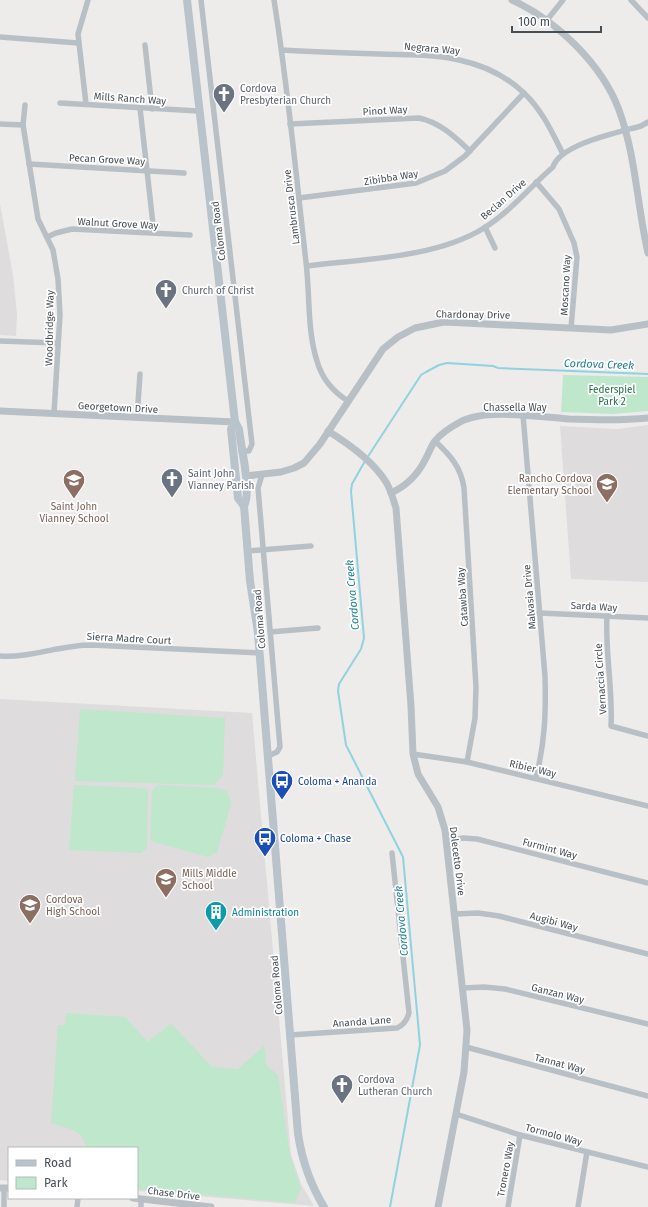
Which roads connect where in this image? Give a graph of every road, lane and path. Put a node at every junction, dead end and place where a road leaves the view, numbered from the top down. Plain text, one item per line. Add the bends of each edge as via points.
1 (88, 0) edge
2 (186, 0) edge
3 (201, 0) edge
4 (274, 0) edge
5 (512, 0) edge
6 (563, 0) edge
7 (631, 0) edge
8 (648, 18) edge
9 (547, 20) junction
10 (0, 37) edge
11 (78, 43) junction
12 (145, 45) dead end
13 (282, 50) junction
14 (524, 93) junction
15 (60, 103) dead end
16 (86, 104) junction
17 (25, 105) dead end
18 (140, 108) junction
19 (152, 109) junction
20 (198, 111) junction
21 (648, 122) edge
22 (0, 124) edge
23 (290, 124) junction
24 (23, 125) junction
25 (625, 131) junction
26 (470, 151) junction
27 (563, 154) junction
28 (29, 164) junction
29 (147, 171) junction
30 (184, 173) dead end
31 (536, 182) junction
32 (299, 198) junction
33 (485, 227) junction
34 (154, 234) junction
35 (190, 235) dead end
36 (47, 237) junction
37 (495, 248) dead end
38 (648, 253) edge
39 (307, 266) junction
40 (648, 324) edge
41 (571, 328) junction
42 (0, 341) edge
43 (58, 343) junction
44 (140, 374) dead end
45 (348, 400) junction
46 (0, 411) edge
47 (54, 414) junction
48 (523, 415) junction
49 (137, 418) junction
50 (648, 418) edge
51 (235, 422) junction
52 (328, 431) junction
53 (435, 441) junction
54 (241, 451) junction
55 (262, 475) junction
56 (246, 476) junction
57 (391, 493) junction
58 (238, 495) junction
59 (244, 506) junction
60 (311, 546) dead end
61 (263, 550) junction
62 (248, 551) junction
63 (539, 613) junction
64 (607, 616) junction
65 (648, 618) edge
66 (318, 628) dead end
67 (270, 632) junction
68 (259, 653) junction
69 (0, 656) edge
70 (648, 736) edge
71 (412, 754) junction
72 (268, 756) junction
73 (467, 762) junction
74 (536, 777) junction
75 (648, 806) edge
76 (447, 841) junction
77 (392, 853) dead end
78 (648, 883) edge
79 (455, 914) junction
80 (648, 954) edge
81 (463, 988) junction
82 (648, 1024) edge
83 (290, 1035) junction
84 (466, 1047) junction
85 (648, 1096) edge
86 (456, 1114) junction
87 (520, 1135) junction
88 (586, 1152) junction
89 (648, 1167) edge
90 (4, 1188) edge
91 (138, 1199) edge
92 (141, 1199) junction
93 (4, 1207) edge
94 (141, 1207) edge
95 (207, 1207) edge
96 (212, 1207) edge
97 (324, 1207) edge
98 (438, 1207) edge
99 (508, 1207) edge
100 (578, 1207) edge

1 - 11 street via 78,29
2 - 20 main road, Coloma Road
3 - 54 street, Coloma Road via 252,444 249,450
4 - 13 street, Lambrusca Drive
5 - 9 street
6 - 9 street
7 - 8 street
9 - 25 street via 573,43 601,78 613,96
10 - 11 street
11 - 16 street
12 - 19 street
13 - 14 street, Negrara Way via 451,57 493,71
13 - 23 street, Lambrusca Drive
14 - 26 street, Zibibba Way
14 - 27 street, Negrara Way via 542,115
15 - 16 street, Mills Ranch Way
16 - 18 street, Mills Ranch Way
17 - 24 street, Woodbridge Way
18 - 19 street, Mills Ranch Way
18 - 29 street
19 - 20 street, Mills Ranch Way
20 - 51 main road, Coloma Road
21 - 25 street, Beclan Drive
22 - 24 street
23 - 26 street, Pinot Way via 419,118 446,129
23 - 32 street, Lambrusca Drive
24 - 28 street, Woodbridge Way
25 - 27 street, Beclan Drive via 591,140
25 - 38 street
26 - 32 street, Zibibba Way via 444,171 416,183
27 - 31 street, Beclan Drive
28 - 29 street, Pecan Grove Way
28 - 36 street, Woodbridge Way via 38,219
29 - 30 street, Pecan Grove Way
29 - 34 street
31 - 33 street, Beclan Drive via 512,207
31 - 41 street, Moscano Way via 553,202 565,222 577,257
32 - 39 street, Lambrusca Drive
33 - 37 street
33 - 39 street, Beclan Drive via 458,241 422,251
34 - 35 street, Walnut Grove Way
34 - 36 street, Walnut Grove Way via 72,229
36 - 43 street, Woodbridge Way via 53,250 58,279
39 - 45 street, Lambrusca Drive via 313,348 317,362 325,382
40 - 41 street, Chardonay Drive via 611,330
41 - 45 street, Chardonay Drive via 455,322 425,325 398,337 383,349
42 - 43 street
43 - 47 street, Woodbridge Way
44 - 49 street
45 - 52 street, Chardonay Drive
46 - 47 street, Georgetown Drive
47 - 49 street, Georgetown Drive
48 - 50 street, Chassella Way via 603,421
48 - 53 street, Chassella Way via 469,419 451,428
48 - 63 street, Malvasia Drive
49 - 51 street, Georgetown Drive
51 - 54 main road, Coloma Road via 239,429
51 - 58 main road, Coloma Road via 231,429
52 - 55 street, Chardonay Drive via 316,451 299,466
52 - 57 street, Dolecetto Drive via 367,461
53 - 57 street, Chassella Way via 413,477
53 - 73 street, Catawba Way via 460,469 464,488 476,687 475,718
54 - 56 main road, Coloma Road
55 - 56 street, Chardonay Drive
55 - 61 street, Coloma Road via 258,488
56 - 58 main road via 241,482
56 - 59 main road, Coloma Road via 248,498
57 - 71 street, Dolecetto Drive via 398,518
58 - 59 main road, Coloma Road
59 - 62 main road, Coloma Road
60 - 61 street
61 - 62 street
61 - 67 street, Coloma Road
62 - 68 main road, Coloma Road
63 - 64 street, Sarda Way
63 - 74 street, Malvasia Drive via 546,717
64 - 65 street, Sarda Way
64 - 70 street, Vernaccia Circle via 608,666 612,696 611,726
66 - 67 street
67 - 72 street, Coloma Road via 280,747 277,752
68 - 69 street, Sierra Madre Court via 91,645 65,646 28,656
68 - 72 main road, Coloma Road
71 - 73 street, Ribier Way
71 - 76 street, Dolecetto Drive via 418,774 438,807
72 - 83 main road, Coloma Road
73 - 74 street, Ribier Way
74 - 75 street, Ribier Way
76 - 78 street, Furmint Way via 477,839
76 - 79 street, Dolecetto Drive
77 - 83 street, Ananda Lane via 409,1013 405,1023 397,1028
79 - 80 street, Augibi Way via 478,913 500,916
79 - 81 street, Dolecetto Drive
81 - 82 street, Ganzan Way via 505,989
81 - 84 street, Dolecetto Drive
83 - 97 main road, Coloma Road via 300,1145 311,1183
84 - 85 street, Tannat Way
84 - 86 street, Dolecetto Drive
86 - 87 street, Tormolo Way
86 - 98 street, Dolecetto Drive
87 - 88 street, Tormolo Way
87 - 99 street, Tronero Way
88 - 89 street, Tormolo Way
88 - 100 street
90 - 93 street
91 - 92 street, Chase Drive
92 - 94 street
92 - 95 street, Chase Drive
95 - 96 street, Chase Drive

